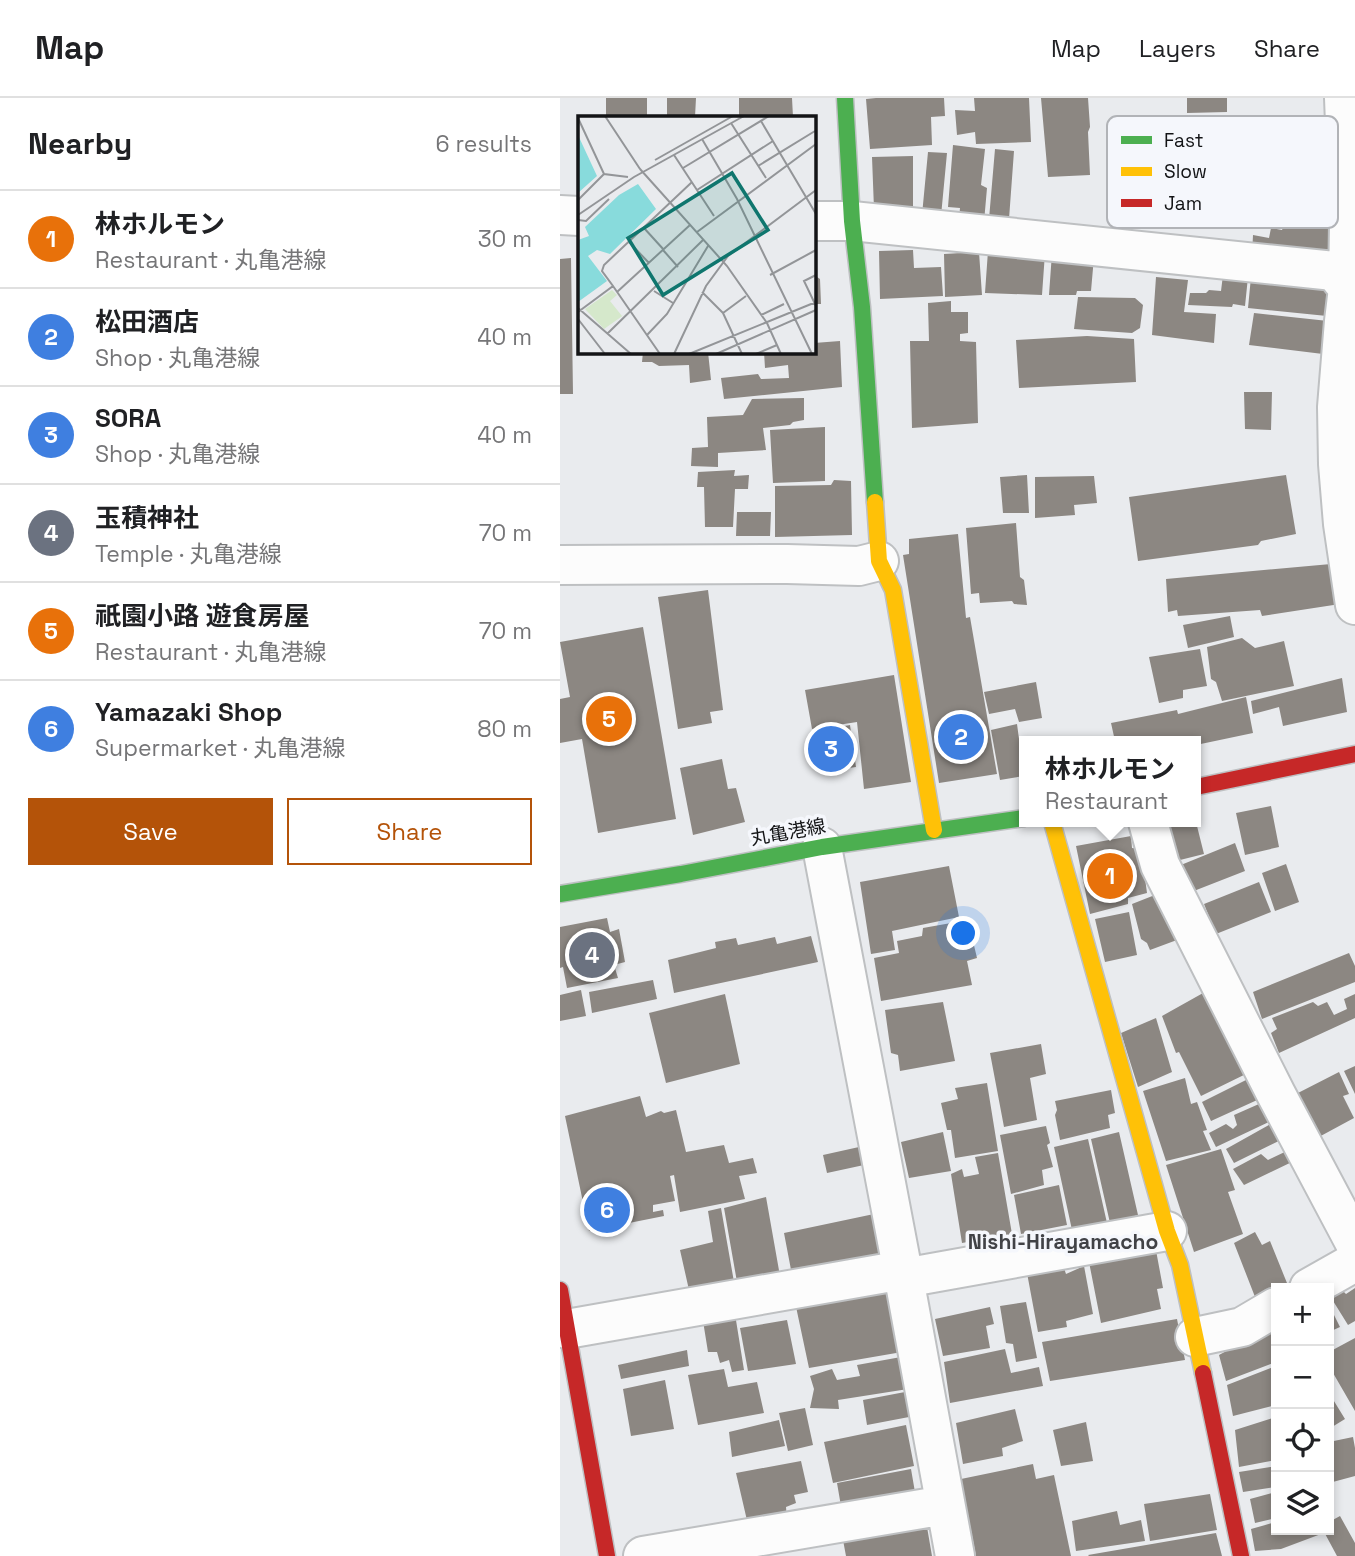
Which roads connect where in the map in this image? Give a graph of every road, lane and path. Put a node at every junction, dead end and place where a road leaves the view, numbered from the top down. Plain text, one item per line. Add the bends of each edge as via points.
1 (845, 98) edge
2 (1344, 98) edge
3 (560, 215) edge
4 (578, 216) edge
5 (816, 220) edge
6 (852, 221) junction
7 (1352, 288) edge
8 (879, 561) junction
9 (560, 565) edge
10 (1355, 605) edge
11 (1355, 754) edge
12 (1201, 786) edge
13 (1019, 818) edge
14 (1053, 827) edge
15 (1149, 827) edge
16 (934, 830) junction
17 (822, 847) junction
18 (560, 894) edge
19 (1167, 1231) junction
20 (1355, 1242) edge
21 (1355, 1262) edge
22 (903, 1274) junction
23 (1318, 1283) edge
24 (560, 1290) edge
25 (1271, 1310) edge
26 (567, 1329) junction
27 (1195, 1337) junction
28 (946, 1505) junction
29 (607, 1556) edge
30 (643, 1556) edge
31 (955, 1556) edge
32 (1241, 1556) edge

1 - 6 street
2 - 7 street
3 - 4 street
5 - 6 street
6 - 7 street via 1334,271
6 - 8 street
7 - 10 street via 1343,321 1337,407 1343,524
8 - 9 street via 859,566
8 - 16 street via 892,590
11 - 12 street
13 - 16 street, 丸亀港線
14 - 19 street
15 - 20 street via 1160,865
16 - 17 street, 丸亀港線
17 - 18 street, 丸亀港線
17 - 22 street
19 - 22 street
19 - 27 street via 1180,1265
21 - 23 street
22 - 26 street
22 - 28 street
24 - 26 street
25 - 27 street via 1242,1327
26 - 29 street
27 - 32 street
28 - 30 street
28 - 31 street

